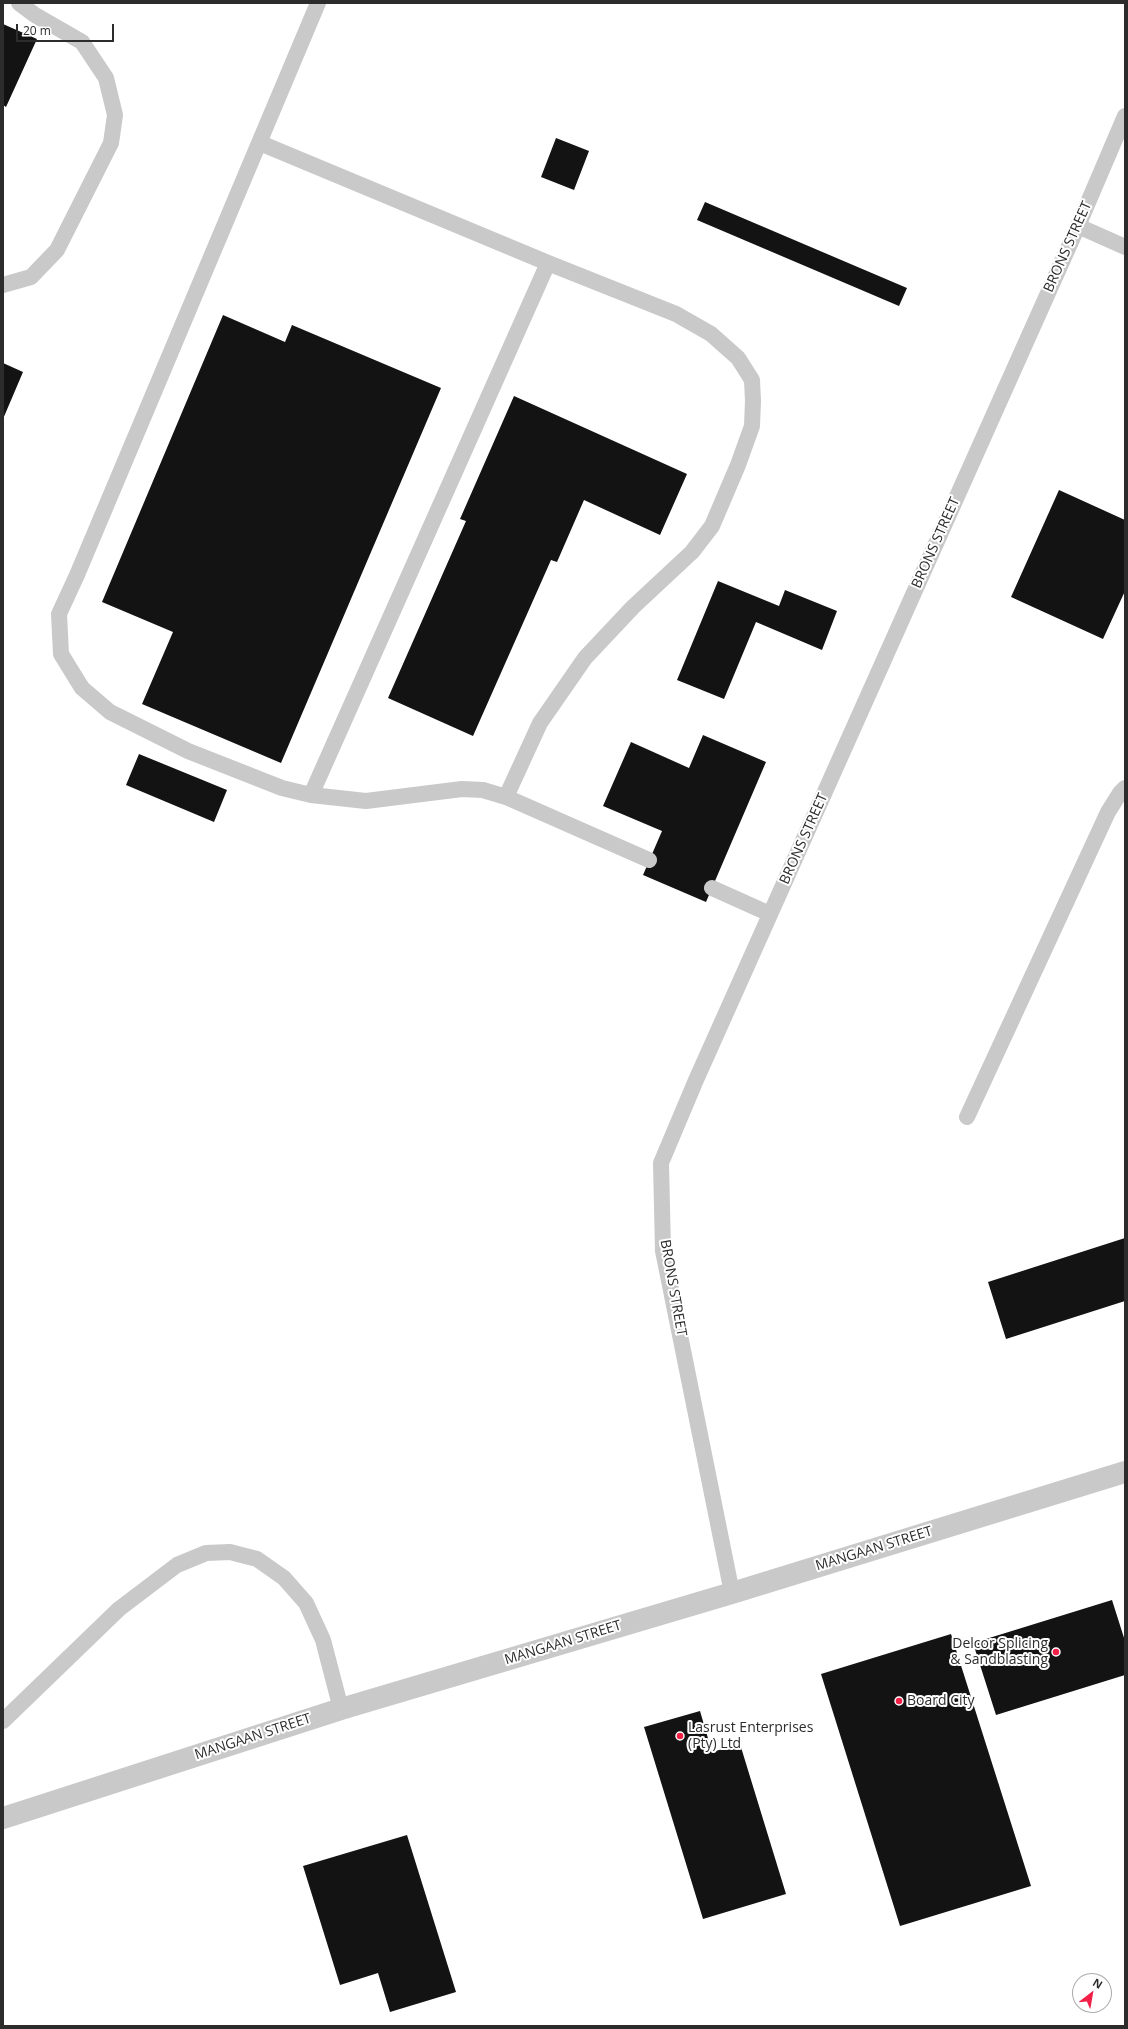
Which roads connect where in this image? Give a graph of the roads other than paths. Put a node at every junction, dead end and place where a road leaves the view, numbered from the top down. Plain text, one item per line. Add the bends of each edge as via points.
1 (20, 3) edge
2 (318, 3) edge
3 (1125, 116) edge
4 (260, 143) junction
5 (1078, 226) junction
6 (1125, 247) edge
7 (548, 263) junction
8 (3, 285) edge
9 (1125, 788) edge
10 (311, 795) junction
11 (506, 796) junction
12 (649, 860) dead end
13 (712, 888) dead end
14 (770, 914) junction
15 (967, 1117) dead end
16 (1125, 1472) edge
17 (732, 1593) junction
18 (342, 1709) junction
19 (3, 1721) edge
20 (3, 1818) edge

1 - 8 lane via 35,15 82,42 106,78 115,115 111,143 58,250 31,277
2 - 4 lane
3 - 5 lane, BRONS STREET
4 - 7 lane
4 - 10 lane via 59,614 61,654 82,688 110,712 188,751 282,788
5 - 6 lane
5 - 14 lane, BRONS STREET
7 - 10 lane
7 - 11 lane via 676,314 712,334 738,358 752,380 752,426 712,526 692,552 633,607 585,658 540,723
9 - 15 lane via 1108,812
10 - 11 lane via 366,801 462,789 482,790
11 - 12 lane
13 - 14 lane
14 - 17 lane, BRONS STREET via 661,1163 663,1252
16 - 17 street, MANGAAN STREET
17 - 18 street, MANGAAN STREET
18 - 19 lane via 323,1640 306,1603 284,1578 257,1559 230,1552 206,1553 177,1565 119,1609
18 - 20 street, MANGAAN STREET

